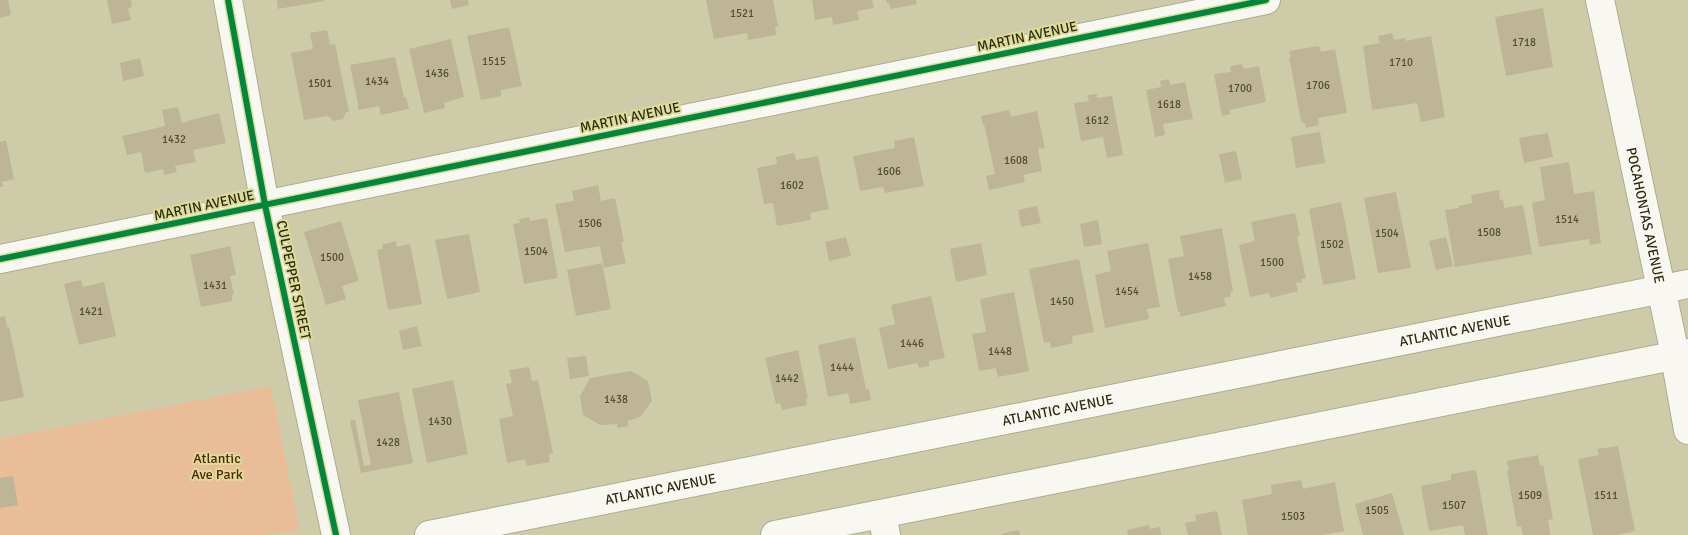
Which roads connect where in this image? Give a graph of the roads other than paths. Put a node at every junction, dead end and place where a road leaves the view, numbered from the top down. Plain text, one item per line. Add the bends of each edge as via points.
1 (228, 0) edge
2 (1266, 0) edge
3 (1600, 0) edge
4 (265, 205) junction
5 (0, 259) edge
6 (1688, 284) edge
7 (1661, 290) junction
8 (1681, 355) edge
9 (1688, 430) edge
10 (884, 525) edge
11 (336, 535) edge
12 (428, 535) edge
13 (776, 535) edge

1 - 4 street, CULPEPPER STREET
2 - 4 street, MARTIN AVENUE
3 - 7 street, POCAHONTAS AVENUE
4 - 5 street, MARTIN AVENUE
4 - 11 street, CULPEPPER STREET
6 - 7 street, ATLANTIC AVENUE
7 - 8 street, POCAHONTAS AVENUE
7 - 12 street, ATLANTIC AVENUE
8 - 9 street, POCAHONTAS AVENUE
8 - 10 street
10 - 13 street

